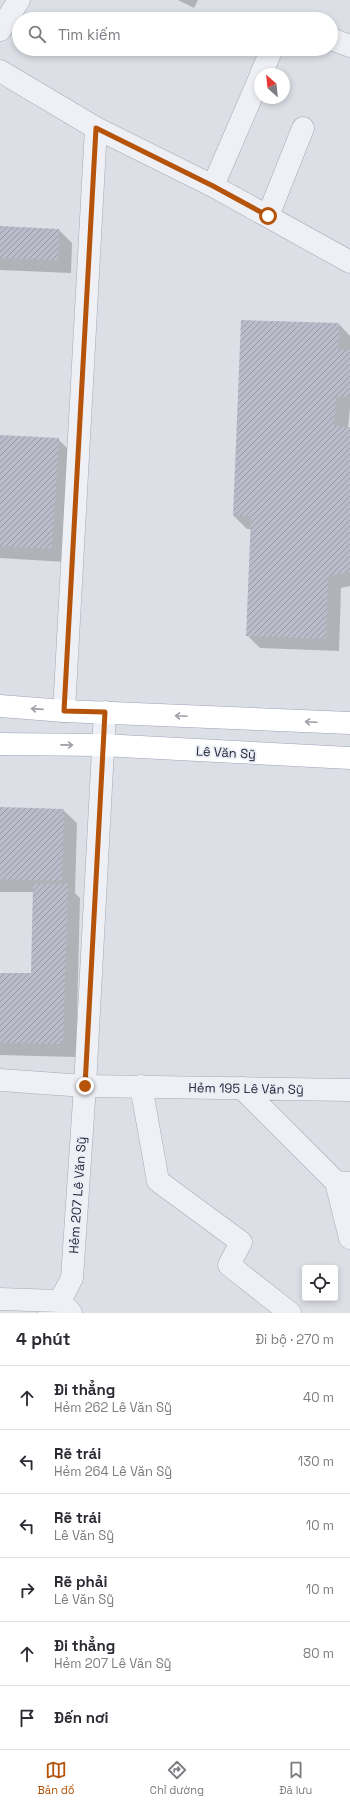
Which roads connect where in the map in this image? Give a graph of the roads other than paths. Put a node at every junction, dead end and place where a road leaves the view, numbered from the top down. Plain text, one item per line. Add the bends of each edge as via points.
1 (19, 0) edge
2 (0, 30) edge
3 (338, 41) edge
4 (350, 46) edge
5 (269, 56) edge
6 (264, 68) edge
7 (0, 71) edge
8 (254, 91) edge
9 (96, 128) junction
10 (303, 128) dead end
11 (213, 186) junction
12 (268, 216) junction
13 (350, 262) edge
14 (0, 706) edge
15 (64, 711) junction
16 (105, 712) junction
17 (348, 723) edge
18 (0, 744) edge
19 (102, 745) junction
20 (350, 758) edge
21 (0, 1080) edge
22 (85, 1086) junction
23 (141, 1086) junction
24 (242, 1088) junction
25 (350, 1090) edge
26 (343, 1183) edge
27 (350, 1238) edge
28 (0, 1299) edge
29 (60, 1309) edge
30 (290, 1313) edge

1 - 2 street
3 - 4 street
5 - 6 street
7 - 9 street
8 - 11 street
9 - 11 street
9 - 15 street
10 - 12 street
11 - 12 street
12 - 13 street
15 -> 14 main road
15 - 16 main road
17 -> 16 main road
16 - 19 street
18 -> 19 main road, Lê Văn Sỹ
19 - 20 main road, Lê Văn Sỹ
19 - 22 street, Hẻm 207 Lê Văn Sỹ
21 - 22 street
22 - 23 street, Hẻm 195 Lê Văn Sỹ
22 - 29 street, Hẻm 207 Lê Văn Sỹ via 72,1278
23 - 24 street, Hẻm 195 Lê Văn Sỹ
23 - 30 street via 158,1181 241,1242 229,1265
24 - 25 street, Hẻm 195 Lê Văn Sỹ
24 - 26 street
26 - 27 street
28 - 29 street

